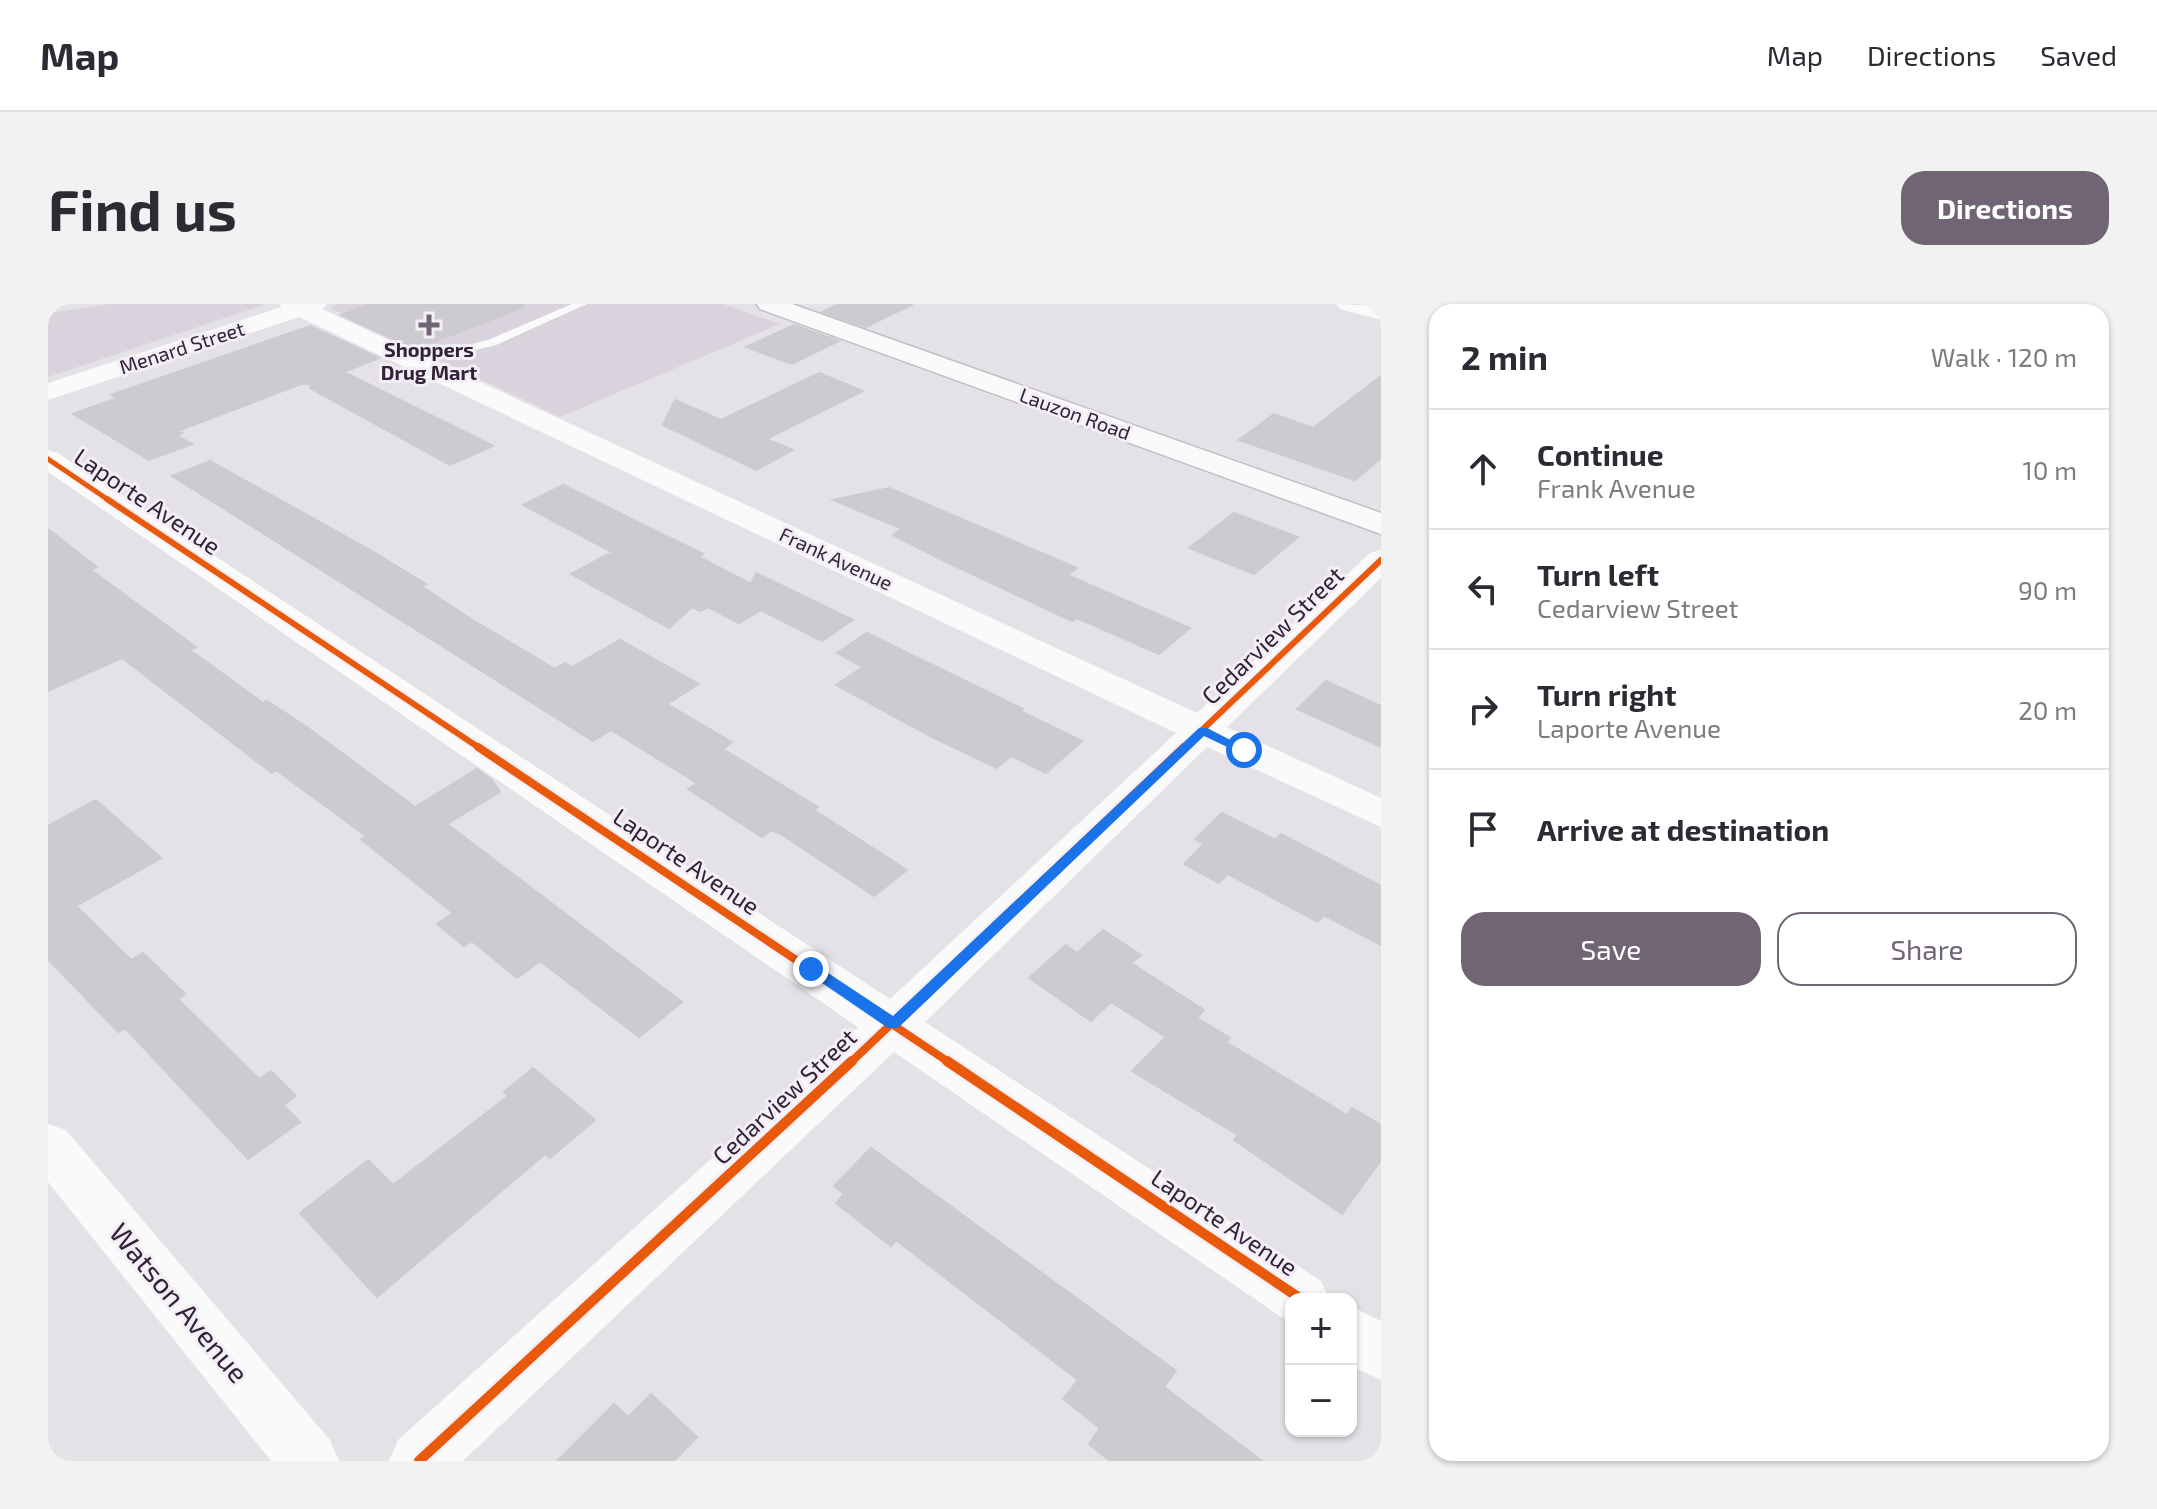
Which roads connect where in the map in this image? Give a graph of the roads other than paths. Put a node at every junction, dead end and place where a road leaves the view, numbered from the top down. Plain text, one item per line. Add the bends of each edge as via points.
1 (581, 304) edge
2 (769, 304) edge
3 (1348, 304) edge
4 (302, 306) edge
5 (1381, 313) edge
6 (411, 361) junction
7 (48, 392) edge
8 (48, 459) edge
9 (1381, 524) edge
10 (1381, 560) edge
11 (1203, 731) junction
12 (1381, 814) edge
13 (893, 1024) junction
14 (48, 1145) edge
15 (1292, 1293) edge
16 (1357, 1337) edge
17 (1381, 1353) edge
18 (309, 1461) edge
19 (419, 1461) edge

1 - 6 lane via 492,343
2 - 9 street, Lauzon Road
3 - 5 street
4 - 6 street, Frank Avenue
4 - 7 street, Menard Street
6 - 11 street, Frank Avenue
8 - 13 street, Laporte Avenue
10 - 11 street, Cedarview Street
11 - 12 street, Frank Avenue
11 - 13 street, Cedarview Street
13 - 15 street, Laporte Avenue
13 - 19 street, Cedarview Street
14 - 18 street, Watson Avenue
16 - 17 street

